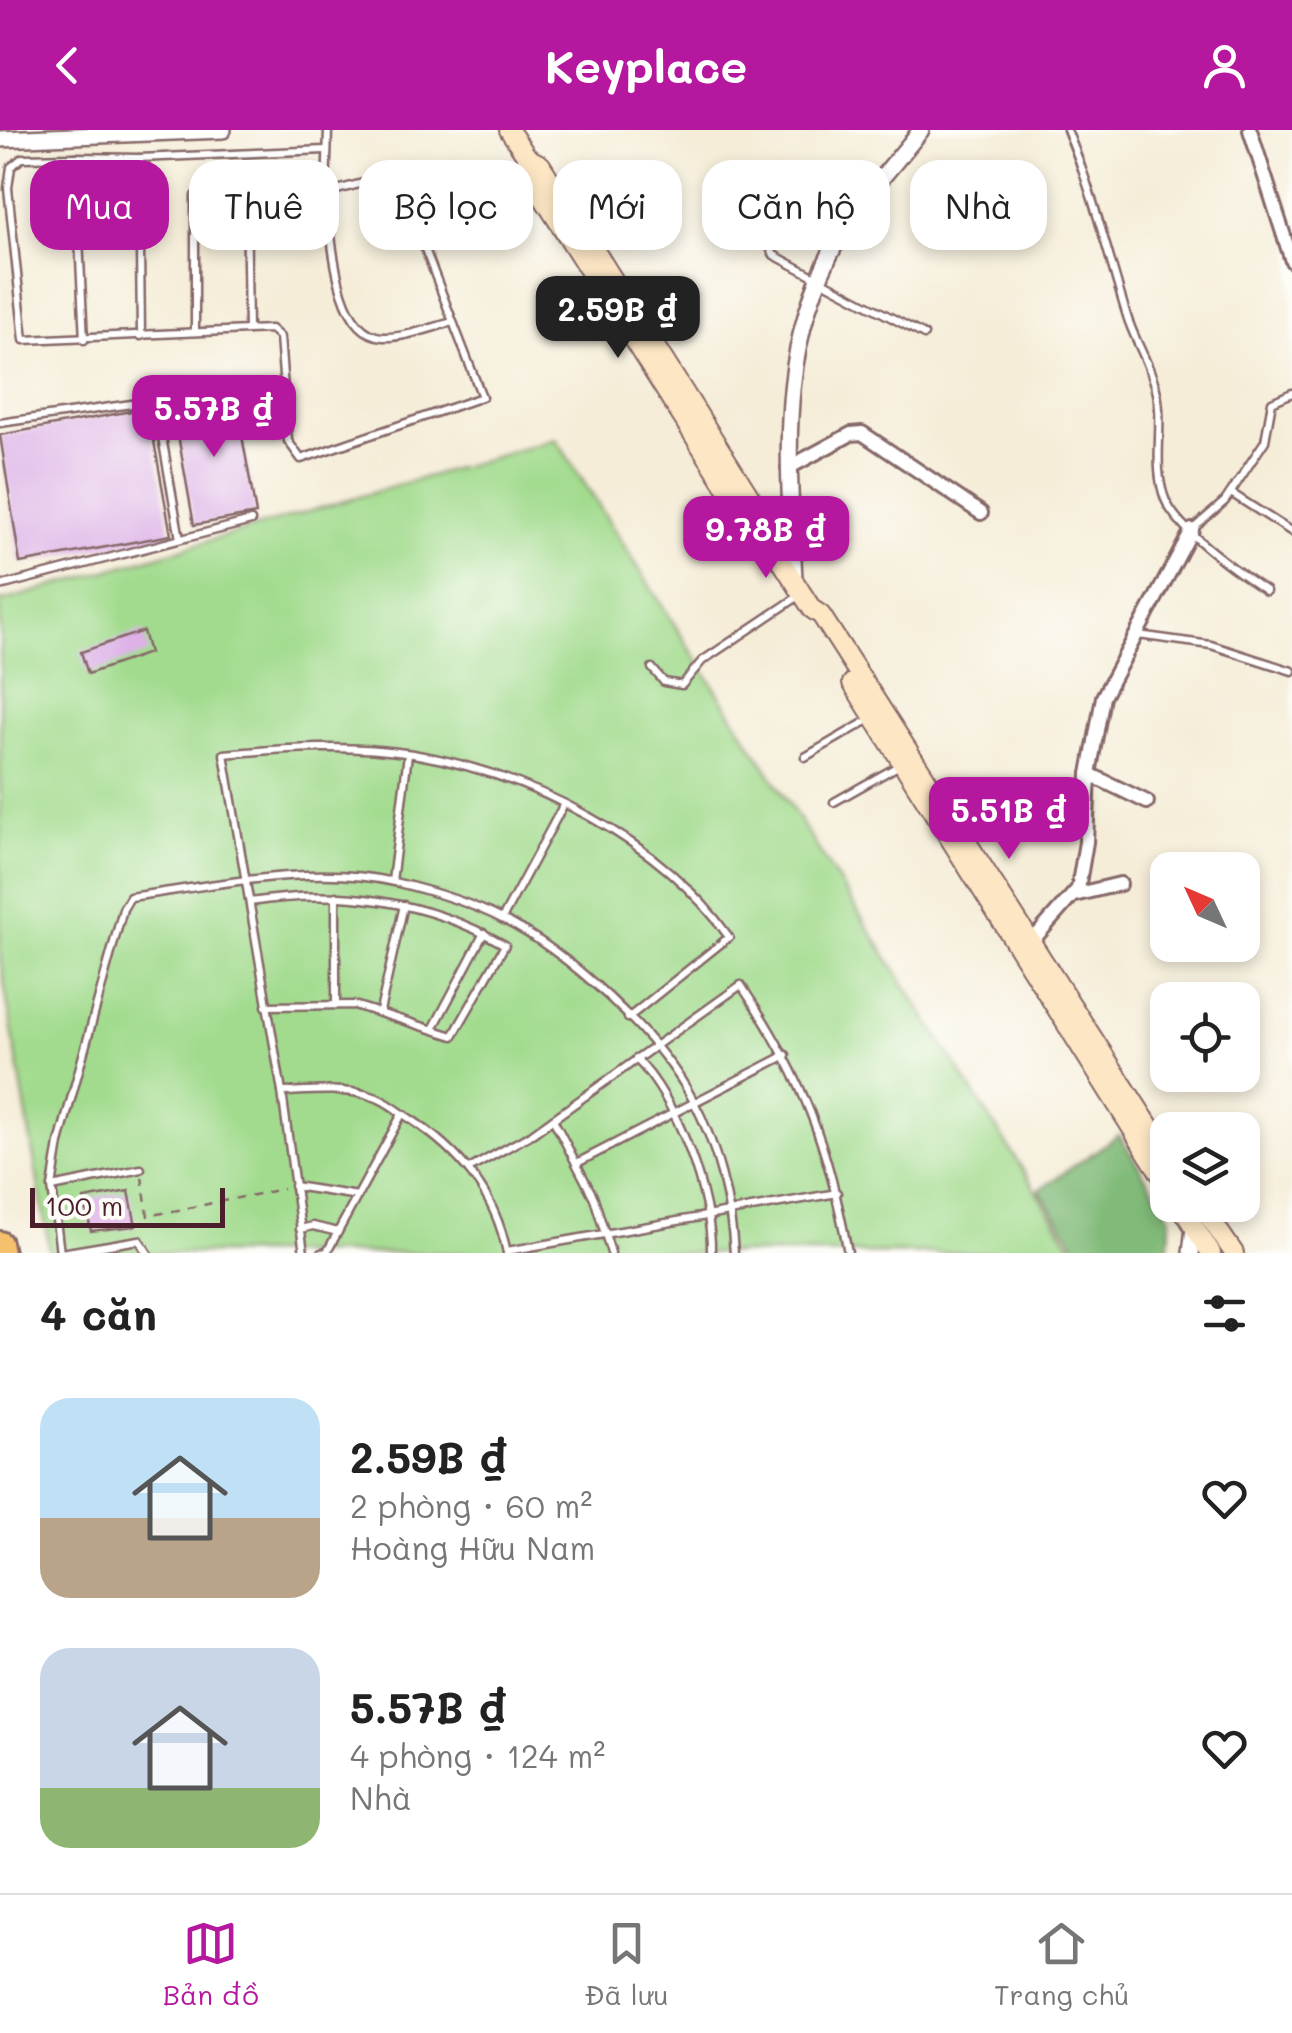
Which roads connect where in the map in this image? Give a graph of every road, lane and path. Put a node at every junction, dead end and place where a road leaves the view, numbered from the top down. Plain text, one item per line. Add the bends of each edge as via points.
1 (222, 130) edge
2 (328, 130) edge
3 (509, 130) edge
4 (921, 130) edge
5 (1067, 130) edge
6 (1250, 130) edge
7 (56, 134) edge
8 (0, 139) edge
9 (326, 150) junction
10 (74, 157) junction
11 (139, 158) junction
12 (326, 160) edge
13 (339, 189) edge
14 (194, 250) edge
15 (247, 250) edge
16 (335, 250) edge
17 (771, 250) edge
18 (1292, 261) edge
19 (819, 277) junction
20 (453, 322) junction
21 (248, 330) junction
22 (195, 332) junction
23 (924, 335) dead end
24 (142, 336) junction
25 (84, 340) junction
26 (235, 389) dead end
27 (1292, 393) edge
28 (156, 403) junction
29 (0, 423) edge
30 (788, 468) junction
31 (1231, 493) junction
32 (981, 513) dead end
33 (791, 515) junction
34 (252, 521) dead end
35 (760, 528) junction
36 (1192, 530) junction
37 (1292, 532) edge
38 (180, 539) junction
39 (0, 586) edge
40 (1266, 591) dead end
41 (803, 594) junction
42 (1137, 635) junction
43 (652, 668) dead end
44 (1292, 671) edge
45 (873, 717) junction
46 (408, 754) junction
47 (804, 758) dead end
48 (901, 764) junction
49 (1089, 774) junction
50 (834, 802) dead end
51 (1147, 802) dead end
52 (564, 804) junction
53 (247, 880) junction
54 (392, 881) junction
55 (1120, 884) dead end
56 (1074, 895) junction
57 (336, 896) junction
58 (250, 902) junction
59 (404, 905) junction
60 (502, 919) junction
61 (484, 933) junction
62 (1026, 946) junction
63 (336, 1005) junction
64 (266, 1006) junction
65 (380, 1011) junction
66 (628, 1018) junction
67 (433, 1030) junction
68 (653, 1046) junction
69 (786, 1055) junction
70 (636, 1059) junction
71 (282, 1092) junction
72 (693, 1099) junction
73 (670, 1111) junction
74 (402, 1114) junction
75 (552, 1119) junction
76 (1150, 1129) edge
77 (1150, 1156) edge
78 (577, 1163) junction
79 (469, 1169) junction
80 (141, 1170) joint
81 (294, 1186) junction
82 (52, 1187) junction
83 (837, 1193) junction
84 (358, 1196) junction
85 (728, 1211) junction
86 (708, 1216) junction
87 (1190, 1222) edge
88 (1213, 1222) edge
89 (1194, 1228) junction
90 (300, 1229) junction
91 (338, 1232) junction
92 (606, 1234) junction
93 (0, 1243) edge
94 (108, 1248) edge
95 (507, 1252) edge
96 (2, 1253) edge
97 (60, 1253) edge
98 (148, 1253) edge
99 (304, 1253) edge
100 (321, 1253) edge
101 (611, 1253) edge
102 (711, 1253) edge
103 (734, 1253) edge
104 (848, 1253) edge
105 (1190, 1253) edge
106 (1211, 1253) edge
107 (1234, 1253) edge

1 - 7 street
2 - 9 lane
3 - 35 main road via 528,158 538,191 750,524
4 - 19 street via 842,232
5 - 36 lane via 1155,384 1161,416 1157,464 1166,502
6 - 18 street
7 - 8 street
9 - 11 lane
9 - 12 lane
10 - 11 lane
10 - 25 lane
10 - 25 lane via 22,158 11,167 8,188 24,340
11 - 24 lane
13 - 20 lane via 396,174
14 - 22 lane
15 - 21 lane
16 - 20 lane via 342,298 369,335 387,338
17 - 19 lane
19 - 23 lane
19 - 30 street via 798,332
20 - 21 lane via 482,396 301,459 288,440 280,337 271,329
21 - 22 lane
22 - 24 lane
24 - 25 lane
26 - 28 lane
27 - 31 lane via 1272,402 1265,441
28 - 29 lane
28 - 38 lane
30 - 32 street via 862,432
30 - 33 street
31 - 36 lane
31 - 37 lane
33 - 35 street via 778,527
33 - 41 street
34 - 38 lane
35 - 41 main road
36 - 40 lane via 1210,554
36 - 42 street
38 - 39 lane
41 - 43 lane via 702,661 682,685 664,682
41 - 45 main road via 812,621
41 - 62 main road
42 - 44 lane via 1211,646
42 - 49 street via 1103,697
45 - 47 lane
45 - 48 main road
46 - 52 lane via 481,772
46 - 53 lane via 340,747 224,754
46 - 54 lane
48 - 50 lane
48 - 62 main road
49 - 51 street
49 - 56 street via 1086,842
52 - 60 lane
52 - 66 lane via 652,861 729,937
53 - 54 lane
53 - 58 lane
53 - 82 lane via 130,898 123,909
54 - 60 lane
55 - 56 street
56 - 62 street
57 - 58 lane
57 - 59 lane
57 - 63 lane
58 - 64 lane
59 - 61 lane
59 - 65 lane
60 - 66 lane
61 - 67 lane
61 - 67 lane via 506,944 453,1036
62 - 76 main road
62 - 77 main road
63 - 64 lane
63 - 65 lane
64 - 71 lane
65 - 67 lane
66 - 68 lane
68 - 69 lane via 740,985
68 - 70 lane
68 - 72 lane
69 - 72 lane
69 - 83 lane via 827,1150
70 - 73 lane
70 - 75 lane
71 - 74 lane via 369,1095
71 - 81 lane
72 - 73 lane
72 - 85 lane
73 - 78 lane
73 - 86 lane
74 - 79 lane
74 - 84 lane
75 - 78 lane
75 - 79 lane
78 - 92 lane
79 - 95 lane via 491,1202
80 - 81 path via 148,1216
80 - 82 lane
81 - 84 lane
81 - 90 lane
82 - 97 lane
83 - 85 lane
83 - 104 lane
84 - 91 lane
85 - 86 lane
85 - 103 lane
86 - 92 lane
86 - 102 lane
87 - 89 main road
88 - 107 main road
89 - 105 street
89 - 106 main road
90 - 91 lane
90 - 99 lane
91 - 100 lane
92 - 95 lane
92 - 101 lane
93 - 96 highway
94 - 97 lane
94 - 98 lane via 140,1240

